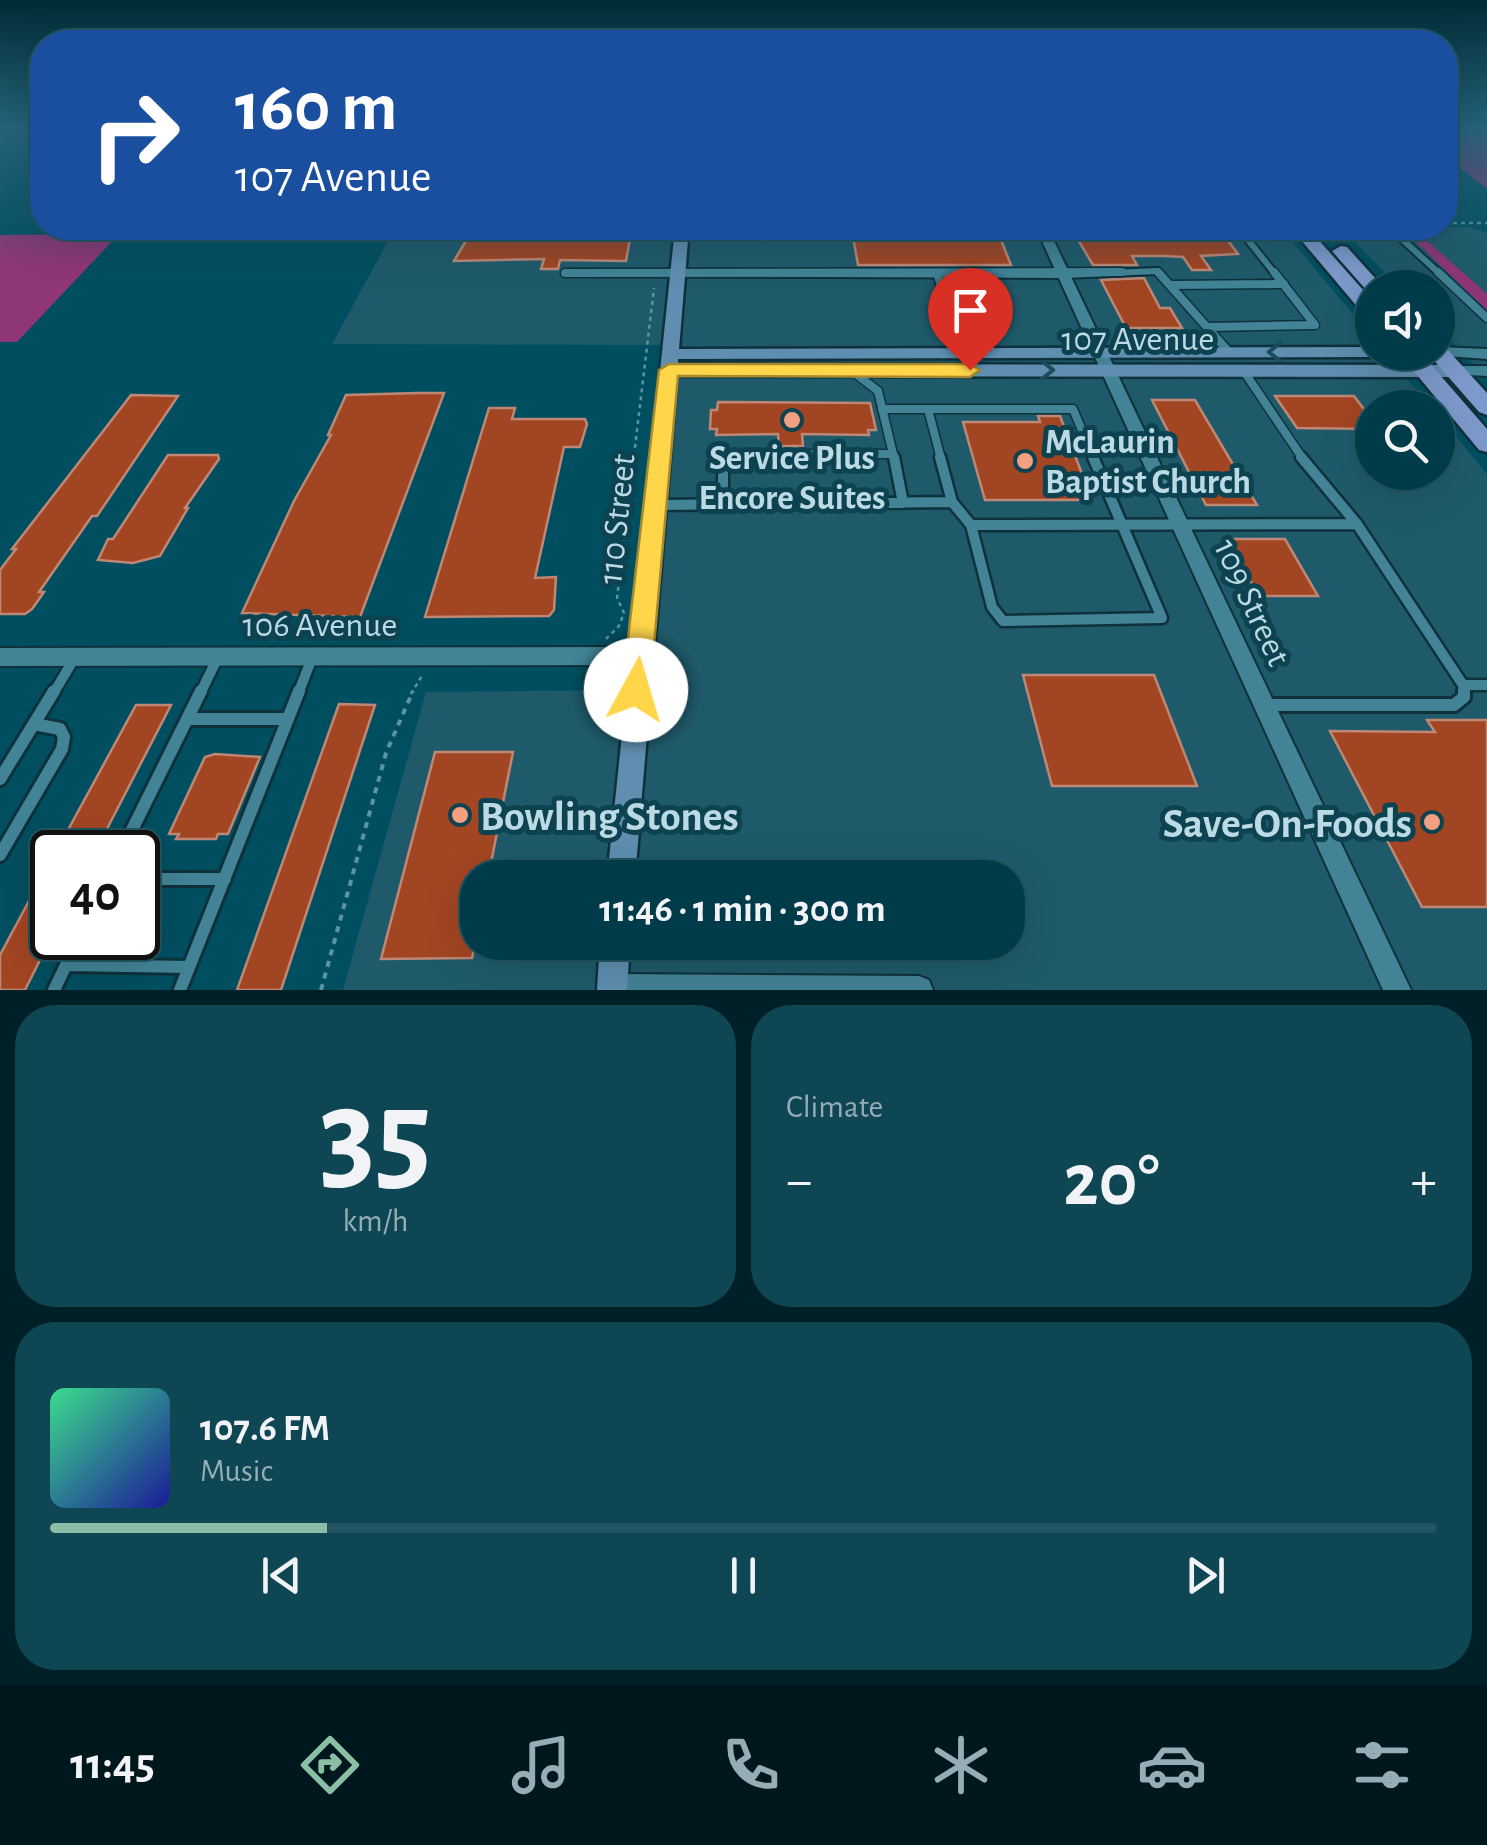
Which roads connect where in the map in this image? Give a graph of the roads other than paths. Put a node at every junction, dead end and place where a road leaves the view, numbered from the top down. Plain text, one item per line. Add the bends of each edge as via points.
1 (681, 240) edge
2 (1248, 240) dead end
3 (1309, 240) edge
4 (1330, 240) edge
5 (1403, 240) edge
6 (1048, 242) dead end
7 (1359, 270) edge
8 (565, 273) dead end
9 (677, 276) junction
10 (938, 276) junction
11 (1064, 276) junction
12 (1284, 284) junction
13 (1170, 285) junction
14 (1355, 293) edge
15 (1487, 318) edge
16 (1209, 327) junction
17 (959, 352) junction
18 (1228, 352) junction
19 (1355, 352) edge
20 (1487, 354) edge
21 (1455, 356) edge
22 (1105, 361) junction
23 (670, 362) junction
24 (1355, 362) edge
25 (850, 370) junction
26 (893, 370) junction
27 (1243, 370) junction
28 (1442, 370) edge
29 (1487, 370) edge
30 (1455, 371) joint
31 (878, 391) junction
32 (1487, 407) edge
33 (882, 409) junction
34 (928, 409) junction
35 (1487, 444) edge
36 (892, 454) junction
37 (952, 502) junction
38 (903, 503) junction
39 (723, 504) junction
40 (656, 505) junction
41 (1356, 524) junction
42 (971, 525) junction
43 (1125, 526) junction
44 (1181, 526) junction
45 (640, 656) junction
46 (0, 657) edge
47 (75, 657) junction
48 (218, 657) junction
49 (312, 657) junction
50 (1464, 685) junction
51 (1487, 685) edge
52 (1265, 704) junction
53 (188, 719) junction
54 (288, 719) junction
55 (34, 724) junction
56 (0, 778) edge
57 (133, 830) edge
58 (0, 855) edge
59 (623, 860) edge
60 (160, 879) edge
61 (225, 879) junction
62 (69, 960) edge
63 (614, 960) edge
64 (66, 965) junction
65 (190, 967) junction
66 (612, 989) edge
67 (54, 990) edge
68 (180, 990) edge
69 (736, 990) edge
70 (920, 990) edge
71 (1397, 990) edge

1 - 9 main road, 110 Street
2 - 12 lane
3 - 14 main road
4 - 7 main road
5 - 15 lane
6 - 11 street, 109 Street
8 - 9 lane
9 - 10 lane
9 - 23 main road, 110 Street
10 - 11 lane
10 - 17 lane
11 - 13 lane via 1157,270
11 - 22 street, 109 Street
12 - 13 lane
12 - 16 lane via 1314,325
13 - 16 lane
16 - 18 lane
17 - 22 main road, 107 Avenue
17 - 23 main road, 107 Avenue
19 -> 18 main road, 107 Avenue
18 - 22 main road, 107 Avenue
20 - 21 street, 107 Avenue
26 -> 22 main road, 107 Avenue
22 - 27 main road, 107 Avenue
22 - 44 street, 109 Street
23 - 25 main road, 107 Avenue
23 - 40 main road, 110 Street
24 - 27 main road, 107 Avenue
25 - 26 main road, 107 Avenue
25 - 31 lane
26 - 31 lane
27 - 41 lane via 1294,448
28 - 35 main road
29 - 30 street
30 - 32 main road
31 - 33 lane
33 - 34 lane
33 - 36 lane
34 - 37 lane
34 - 43 lane via 1072,409
36 - 38 lane
36 - 39 lane via 730,456 723,462
37 - 38 lane
37 - 42 lane
38 - 39 lane
39 - 40 lane
40 - 45 main road, 110 Street
41 - 44 lane
41 - 50 lane
42 - 43 lane
42 - 43 lane via 992,607 1003,621 1158,622 1162,612
43 - 44 lane
44 - 52 street, 109 Street
45 - 49 street, 106 Avenue
45 - 59 main road, 110 Street
46 - 47 street, 106 Avenue
47 - 48 street, 106 Avenue
47 - 55 lane
48 - 49 street, 106 Avenue
48 - 53 lane
49 - 54 lane
50 - 51 lane
50 - 52 lane via 1464,697 1454,705
52 - 71 street, 109 Street
53 - 54 lane
53 - 57 lane
54 - 61 lane
55 - 56 lane
55 - 58 lane via 60,729 62,750
60 - 61 lane
61 - 65 lane
62 - 64 lane
63 - 66 main road
64 - 65 lane
64 - 67 lane
65 - 68 lane
66 - 69 street
69 - 70 street

